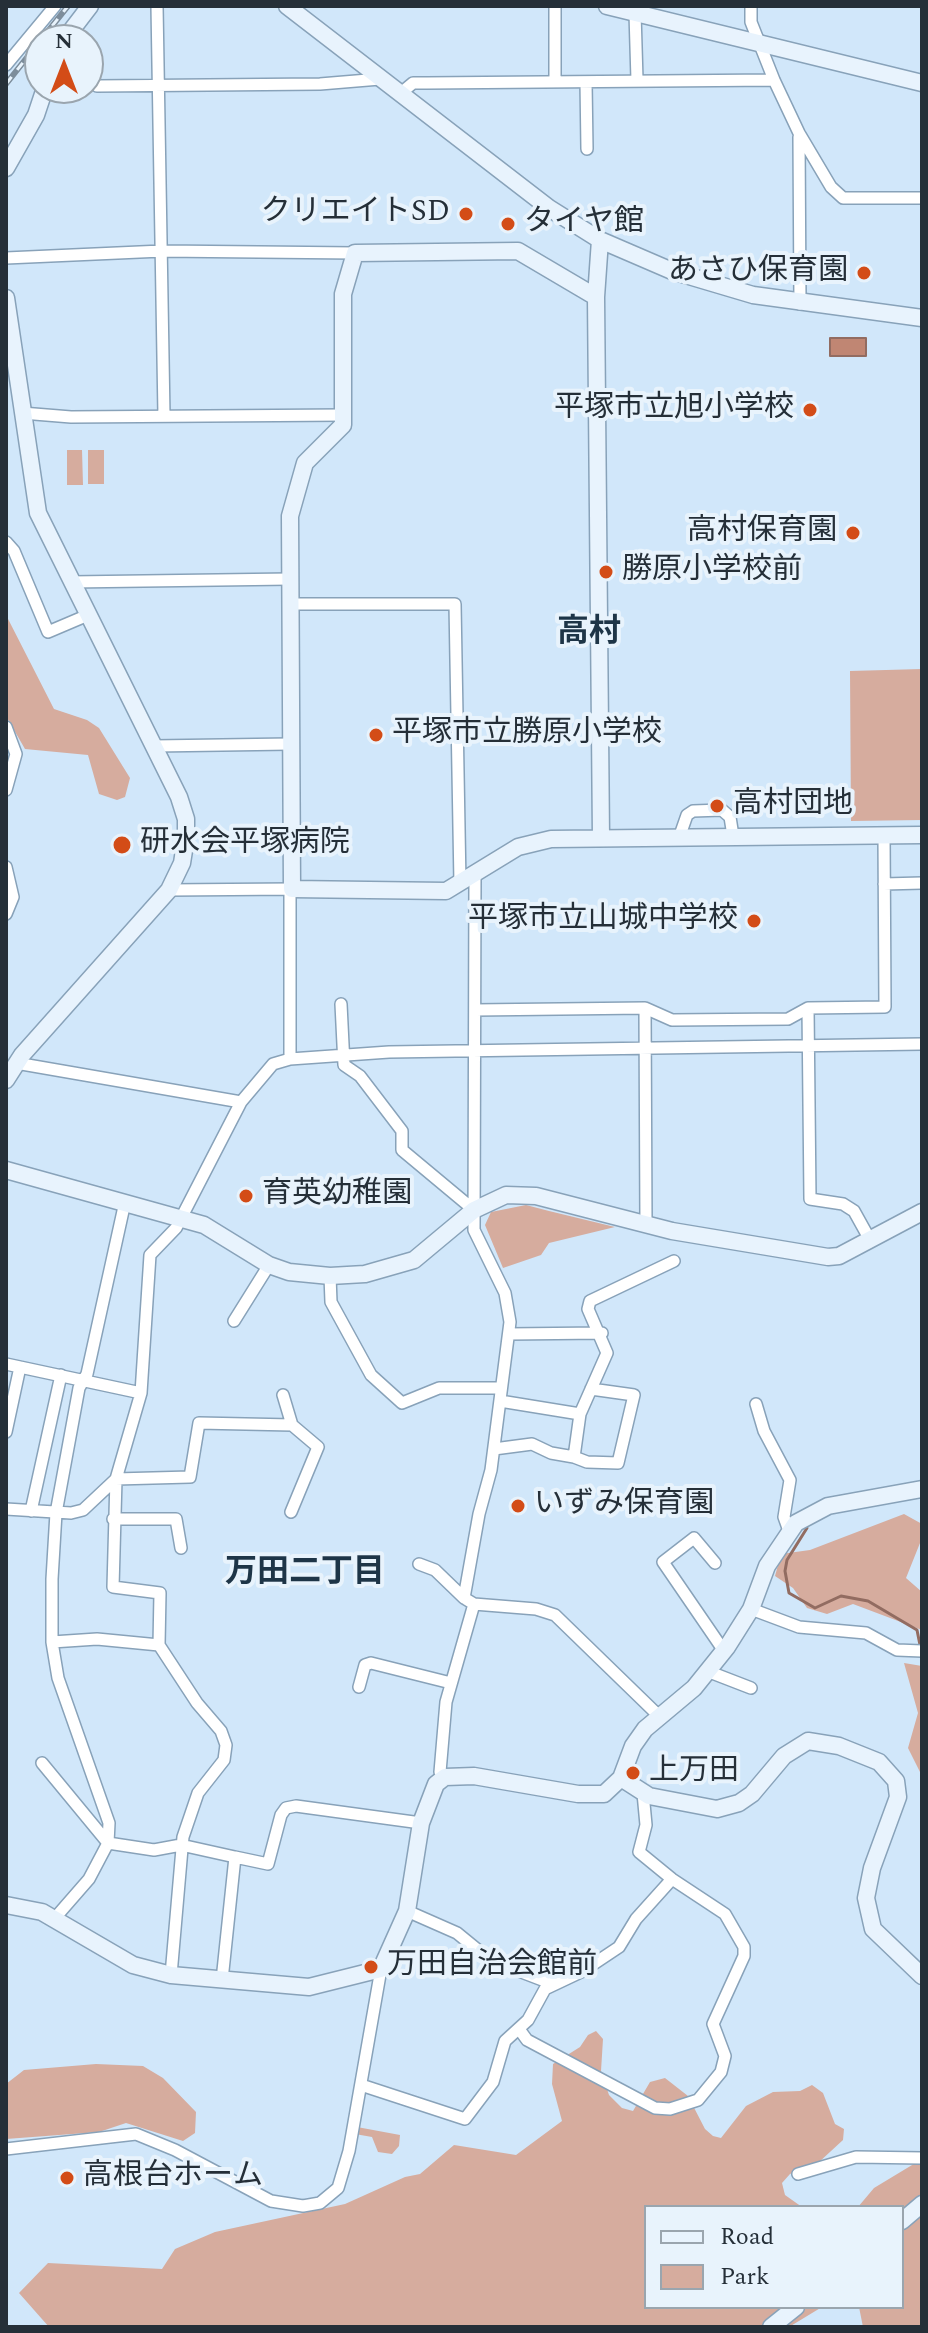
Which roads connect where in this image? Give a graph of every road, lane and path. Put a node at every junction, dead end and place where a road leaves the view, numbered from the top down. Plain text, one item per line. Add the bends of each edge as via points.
1 (55, 6) edge
2 (90, 6) edge
3 (157, 6) edge
4 (287, 6) edge
5 (555, 6) edge
6 (607, 6) edge
7 (751, 6) edge
8 (635, 13) junction
9 (76, 24) edge
10 (760, 43) junction
11 (6, 65) edge
12 (380, 79) junction
13 (637, 80) junction
14 (774, 80) junction
15 (555, 82) junction
16 (586, 82) junction
17 (922, 83) edge
18 (104, 86) edge
19 (158, 86) junction
20 (401, 93) junction
21 (40, 104) edge
22 (799, 133) junction
23 (587, 149) dead end
24 (6, 168) edge
25 (922, 198) edge
26 (600, 240) junction
27 (162, 251) junction
28 (355, 253) junction
29 (6, 258) edge
30 (596, 297) junction
31 (6, 298) edge
32 (800, 304) junction
33 (922, 318) edge
34 (14, 413) edge
35 (344, 415) junction
36 (164, 416) junction
37 (6, 542) edge
38 (290, 579) junction
39 (71, 582) junction
40 (290, 604) junction
41 (88, 615) junction
42 (6, 727) edge
43 (290, 744) junction
44 (10, 746) edge
45 (154, 746) junction
46 (6, 790) edge
47 (884, 835) junction
48 (922, 835) edge
49 (733, 836) junction
50 (601, 838) junction
51 (679, 838) junction
52 (6, 867) edge
53 (475, 874) junction
54 (922, 883) edge
55 (460, 884) junction
56 (884, 884) junction
57 (291, 889) junction
58 (169, 890) junction
59 (6, 914) edge
60 (341, 1004) dead end
61 (645, 1008) junction
62 (808, 1008) junction
63 (475, 1010) junction
64 (922, 1044) edge
65 (645, 1048) junction
66 (808, 1048) junction
67 (475, 1051) junction
68 (341, 1055) junction
69 (290, 1059) junction
70 (16, 1063) junction
71 (6, 1080) edge
72 (241, 1102) junction
73 (6, 1170) edge
74 (125, 1202) junction
75 (474, 1210) junction
76 (922, 1212) edge
77 (179, 1217) junction
78 (646, 1225) junction
79 (869, 1238) junction
80 (674, 1261) dead end
81 (269, 1265) junction
82 (330, 1276) junction
83 (234, 1321) dead end
84 (602, 1333) junction
85 (509, 1334) junction
86 (6, 1364) edge
87 (20, 1367) junction
88 (61, 1375) junction
89 (82, 1381) junction
90 (500, 1388) junction
91 (591, 1389) junction
92 (141, 1393) junction
93 (283, 1395) dead end
94 (500, 1401) junction
95 (756, 1404) dead end
96 (580, 1414) junction
97 (292, 1425) junction
98 (6, 1432) edge
99 (494, 1449) junction
100 (574, 1457) junction
101 (116, 1479) junction
102 (922, 1489) edge
103 (6, 1509) edge
104 (31, 1511) junction
105 (291, 1512) dead end
106 (56, 1513) junction
107 (113, 1519) junction
108 (789, 1531) junction
109 (181, 1548) dead end
110 (715, 1563) dead end
111 (419, 1564) dead end
112 (469, 1601) junction
113 (751, 1609) junction
114 (52, 1642) junction
115 (159, 1645) junction
116 (724, 1651) junction
117 (922, 1651) edge
118 (707, 1671) junction
119 (451, 1683) junction
120 (359, 1687) dead end
121 (751, 1688) dead end
122 (659, 1716) junction
123 (42, 1763) dead end
124 (445, 1777) junction
125 (621, 1778) junction
126 (643, 1793) junction
127 (421, 1823) junction
128 (108, 1843) junction
129 (181, 1845) junction
130 (235, 1857) junction
131 (672, 1879) junction
132 (6, 1905) edge
133 (407, 1911) junction
134 (55, 1918) junction
135 (381, 1969) junction
136 (171, 1975) junction
137 (922, 1976) edge
138 (222, 1980) junction
139 (553, 1984) junction
140 (519, 2029) junction
141 (361, 2085) junction
142 (6, 2149) edge
143 (922, 2158) edge
144 (798, 2174) dead end
145 (922, 2204) edge
146 (904, 2219) edge
147 (794, 2309) edge
148 (771, 2327) edge

1 - 11 street
2 - 9 street
3 - 19 street
4 - 12 street
5 - 15 street
6 - 8 street
7 - 10 street
8 - 10 street
8 - 13 street
10 - 14 street
10 - 17 street
12 - 19 street
12 - 20 street
13 - 14 street
13 - 16 street
14 - 22 street
15 - 16 street
15 - 20 street via 413,83
16 - 23 street
18 - 19 street
19 - 27 street
20 - 26 street via 549,208
21 - 24 street
22 - 25 street via 843,198
22 - 32 street
26 - 30 street
26 - 32 street via 708,284
27 - 28 street
27 - 29 street
27 - 36 street
28 - 30 street via 518,251
28 - 35 street via 343,294
30 - 50 street
31 - 34 street
32 - 33 street
34 - 36 street
34 - 39 street via 38,513
35 - 36 street
35 - 38 street via 343,425 300,474 290,516
37 - 41 street via 48,632
38 - 39 street
38 - 40 street
39 - 41 street
40 - 43 street
40 - 55 street via 455,604
41 - 45 street
42 - 44 street
43 - 45 street
43 - 57 street
44 - 46 street via 16,754
45 - 58 street via 186,819 182,863
47 - 48 street
47 - 49 street
47 - 56 street
49 - 51 street
49 - 51 street via 730,817 722,810 693,811
50 - 51 street
50 - 53 street via 533,841
52 - 59 street via 13,897
53 - 55 street
53 - 63 street
54 - 56 street
55 - 57 street via 436,893
56 - 62 street via 885,1007
57 - 58 street
57 - 69 street
58 - 70 street
60 - 68 street
61 - 62 street via 672,1020 687,1020 788,1019
61 - 63 street
61 - 65 street
62 - 66 street
63 - 67 street
64 - 66 street
65 - 66 street
65 - 67 street
65 - 78 street
66 - 79 street via 810,1199 854,1211
67 - 68 street
67 - 75 street
68 - 69 street
68 - 75 street via 402,1131 402,1150
69 - 72 street via 273,1064
70 - 71 street
70 - 72 street
72 - 77 street
73 - 74 street
74 - 77 street
74 - 89 street
75 - 78 street via 518,1194
75 - 82 street via 414,1260 365,1274
75 - 85 street via 474,1230 510,1308
76 - 79 street
77 - 81 street via 204,1225
77 - 92 street via 148,1262
78 - 79 street via 828,1257
80 - 84 street via 590,1301 588,1309
81 - 82 street
81 - 83 street
82 - 90 street via 331,1302 371,1375 402,1403 439,1388
84 - 85 street
84 - 91 street via 607,1353
85 - 90 street
86 - 87 street
87 - 88 street
87 - 98 street
88 - 89 street
88 - 104 street
89 - 92 street
89 - 106 street
90 - 94 street
91 - 96 street
91 - 100 street via 634,1395 618,1463
92 - 101 street
93 - 97 street
94 - 96 street
94 - 99 street
95 - 108 street via 790,1480 784,1517
96 - 100 street
97 - 101 street via 199,1423 190,1477
97 - 105 street via 318,1447
99 - 100 street via 532,1444
99 - 112 street
101 - 106 street via 83,1510
101 - 107 street
102 - 108 street via 828,1506
103 - 104 street
104 - 106 street
106 - 114 street
107 - 109 street via 176,1519
107 - 115 street via 113,1587 160,1593
108 - 113 street via 767,1566
110 - 116 street via 694,1538 663,1562
111 - 112 street via 435,1570
112 - 119 street
112 - 122 street via 555,1615
113 - 116 street
113 - 117 street via 799,1627 866,1633 897,1650
114 - 115 street via 97,1639
114 - 128 street via 62,1690 109,1823
115 - 129 street via 226,1745 224,1760 192,1806
116 - 118 street
118 - 121 street
118 - 122 street
119 - 120 street via 371,1663 365,1665
119 - 124 street via 440,1772
122 - 125 street via 638,1737
123 - 128 street
124 - 125 street via 474,1776 594,1795 604,1794
124 - 127 street via 436,1784
125 - 126 street
126 - 131 street via 646,1825 639,1852
126 - 137 street via 701,1807 729,1807 752,1794 784,1756 808,1741 879,1762 896,1781 898,1797 866,1898 873,1929
127 - 130 street via 296,1806 281,1815 268,1864
127 - 133 street
128 - 129 street via 154,1850
128 - 134 street via 89,1879
129 - 130 street
129 - 136 street
130 - 138 street
131 - 139 street via 619,1947
131 - 140 street via 725,1914 744,1947 713,2024 724,2065 704,2096 670,2109 655,2108 527,2040
132 - 134 street
133 - 135 street
133 - 139 street via 457,1933 490,1960
134 - 136 street via 133,1965
135 - 138 street via 309,1987
135 - 141 street
136 - 138 street
139 - 140 street
140 - 141 street via 505,2041 493,2082 465,2119
141 - 142 street via 338,2188 320,2203 271,2201 136,2134
143 - 144 street via 856,2157
145 - 146 street
147 - 148 street

